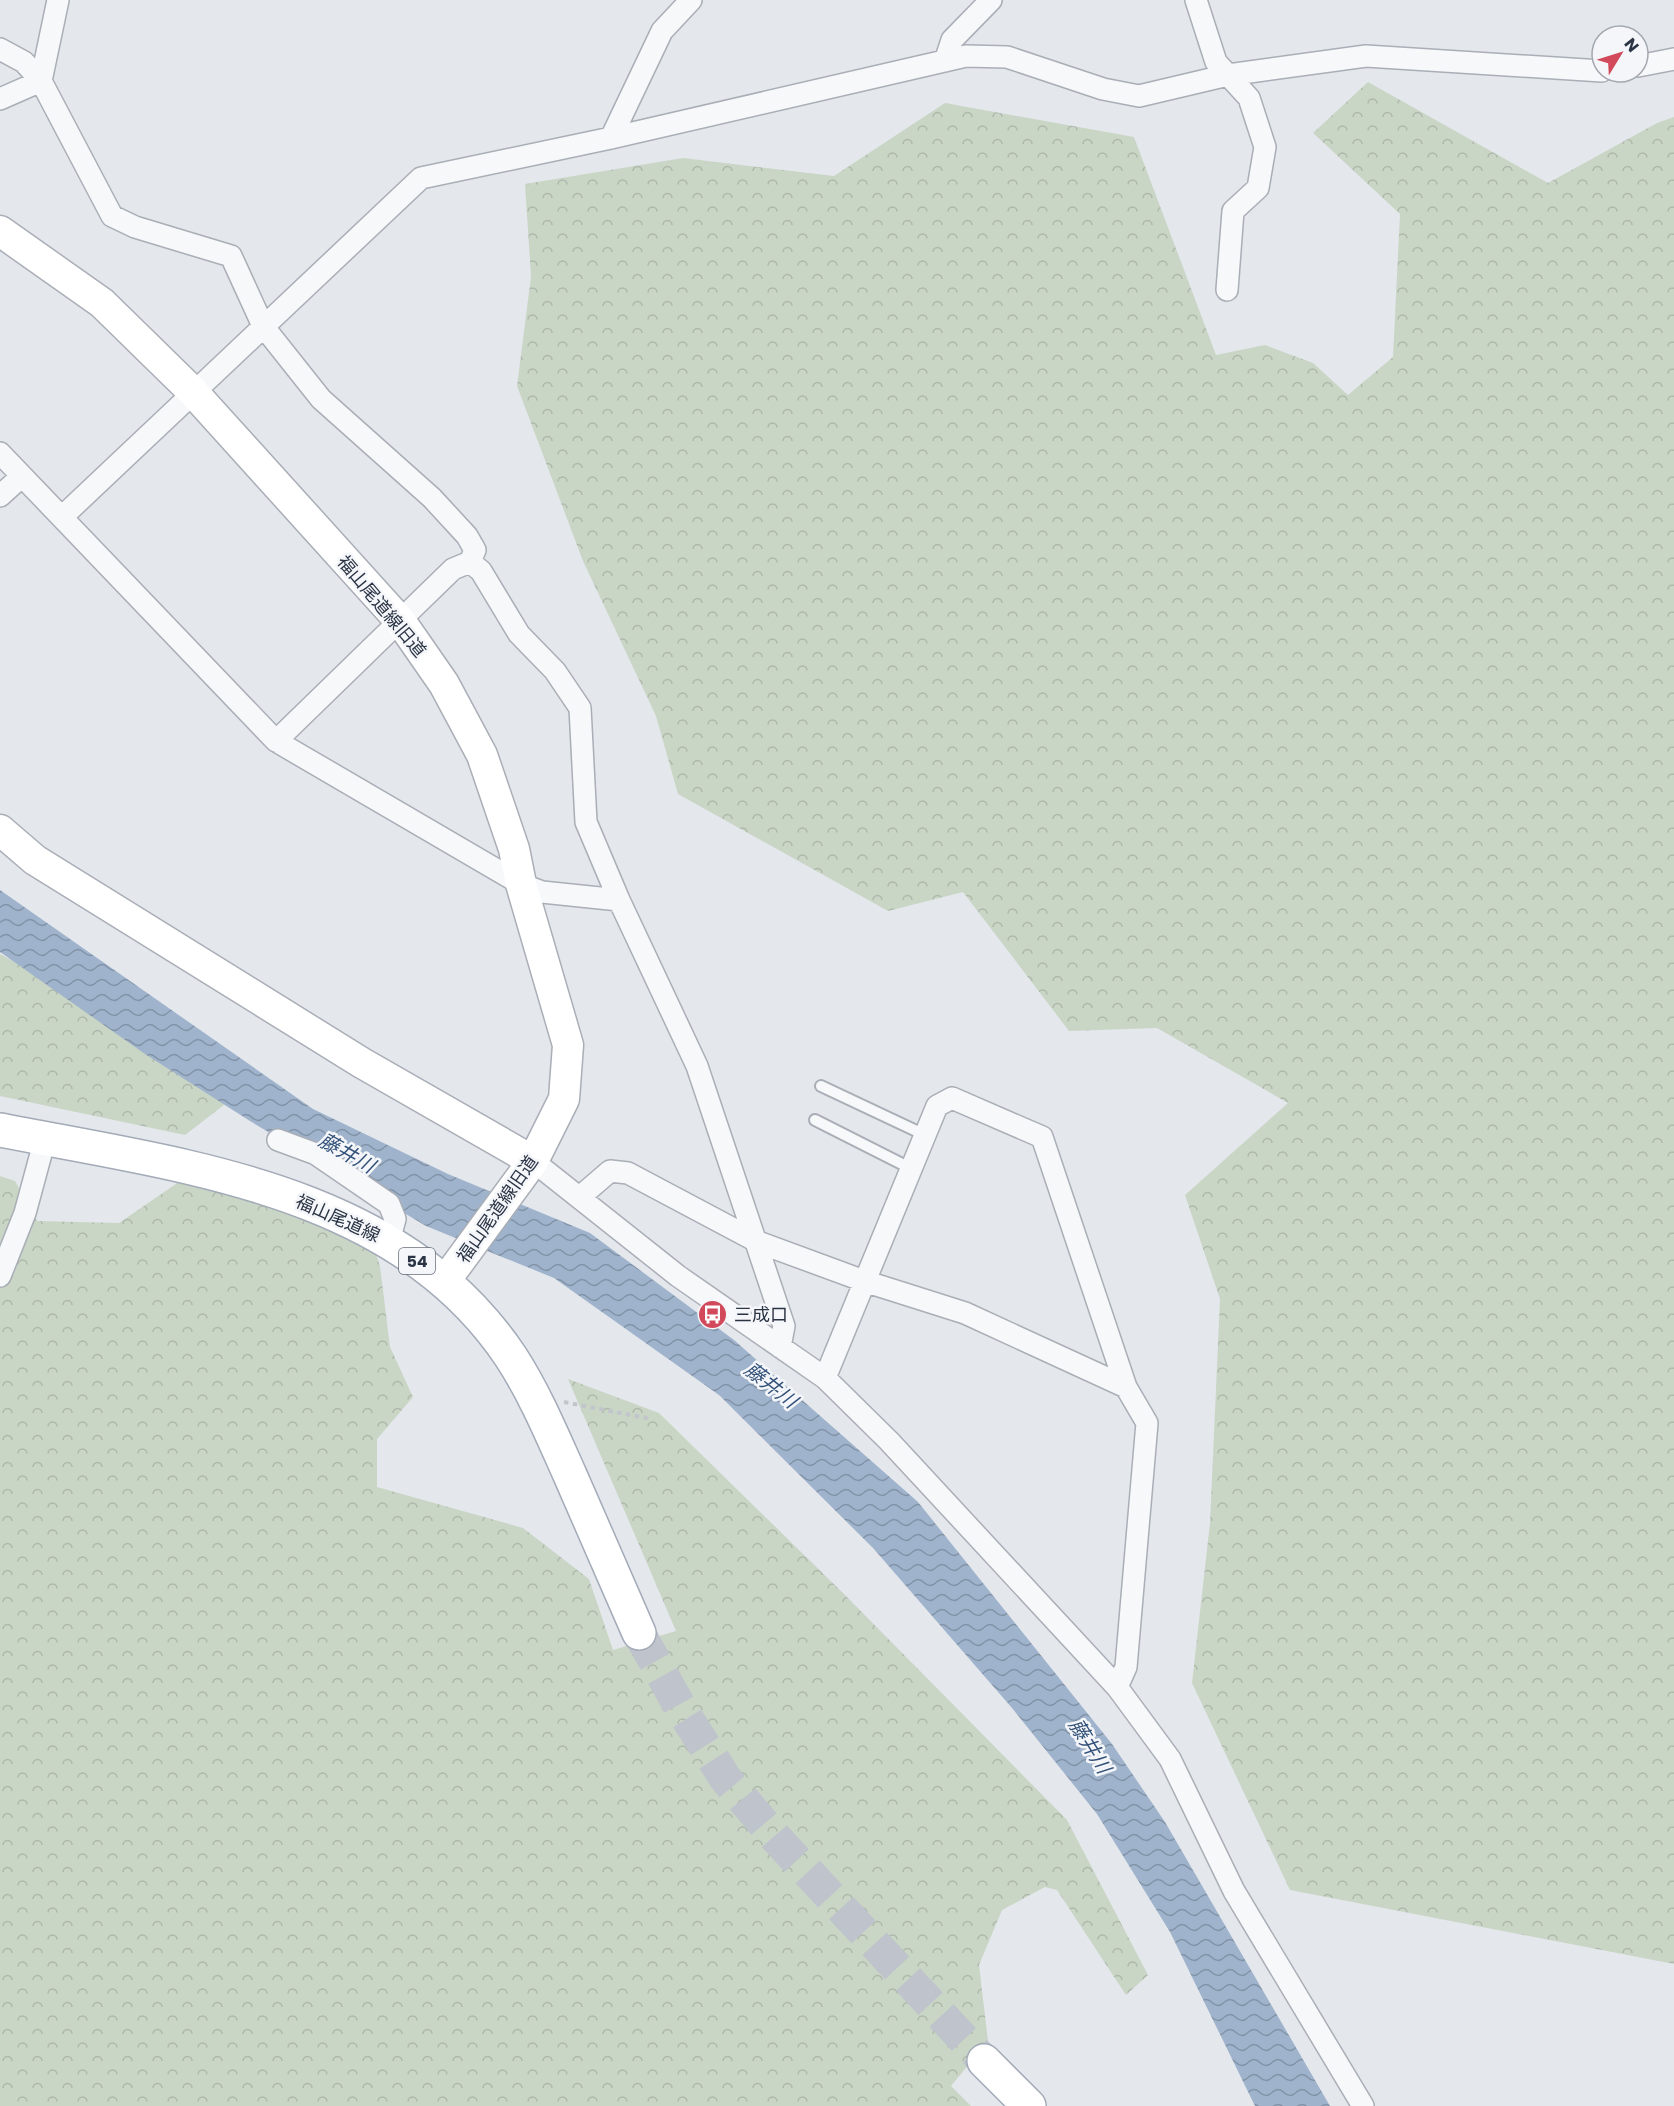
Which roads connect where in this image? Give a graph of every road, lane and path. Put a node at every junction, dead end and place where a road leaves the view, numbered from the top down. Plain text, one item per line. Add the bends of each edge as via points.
1 (58, 0) edge
2 (691, 0) edge
3 (991, 0) edge
4 (1196, 0) edge
5 (0, 49) edge
6 (1674, 59) edge
7 (945, 61) junction
8 (1650, 64) edge
9 (1590, 70) edge
10 (1228, 75) junction
11 (41, 81) junction
12 (0, 99) edge
13 (612, 138) junction
14 (0, 231) edge
15 (1227, 290) dead end
16 (263, 326) junction
17 (194, 393) junction
18 (0, 453) edge
19 (21, 477) junction
20 (0, 496) edge
21 (62, 517) junction
22 (470, 562) junction
23 (401, 622) junction
24 (276, 741) junction
25 (0, 830) edge
26 (521, 884) junction
27 (619, 900) junction
28 (821, 1086) dead end
29 (815, 1120) dead end
30 (0, 1130) edge
31 (925, 1135) junction
32 (45, 1139) junction
33 (278, 1140) dead end
34 (912, 1169) junction
35 (526, 1171) junction
36 (581, 1196) junction
37 (388, 1240) junction
38 (758, 1242) junction
39 (454, 1269) junction
40 (0, 1276) edge
41 (864, 1281) junction
42 (780, 1347) junction
43 (825, 1378) junction
44 (1126, 1388) junction
45 (542, 1412) junction
46 (651, 1419) dead end
47 (639, 1633) tunnel mouth
48 (1117, 1687) junction
49 (984, 2061) tunnel mouth
50 (1029, 2106) edge
51 (1363, 2106) edge

1 - 11 street
2 - 13 street via 662,31
3 - 7 street via 952,40
4 - 10 street via 1216,62
5 - 11 street via 24,62
6 - 8 street
7 - 10 street via 966,56 1007,57 1103,89 1139,96
7 - 13 street
9 - 10 street via 1366,56
10 - 15 street via 1249,98 1264,147 1258,188 1233,211
11 - 12 street
11 - 16 street via 112,216 135,227 231,256
13 - 16 street via 421,178
14 - 17 street, 福山尾道線旧道 via 102,303
16 - 17 street
16 - 22 street via 321,399 432,498 468,536 475,550
17 - 21 street
17 - 23 street, 福山尾道線旧道
18 - 19 street
19 - 20 street
19 - 21 street
21 - 24 street
22 - 23 street via 453,568
22 - 27 street via 481,571 519,634 555,671 580,708 586,822
23 - 24 street
23 - 26 street, 福山尾道線旧道 via 444,684 482,754 514,849
24 - 26 street
25 - 35 street via 35,860 362,1063
26 - 27 street via 542,892
26 - 35 street, 福山尾道線旧道 via 568,1045 564,1099
27 - 38 street via 697,1066
28 - 31 lane
29 - 34 lane
30 - 32 main road, 福山尾道線 / 54
31 - 34 street
31 - 44 street via 937,1106 952,1098 1042,1137
32 - 37 main road, 福山尾道線 / 54 via 206,1170 308,1201
32 - 40 street via 25,1213
33 - 37 street via 316,1154 389,1204 395,1219
34 - 41 street
35 - 36 street
35 - 39 street, 福山尾道線旧道
36 - 38 street via 609,1171 628,1173
36 - 42 street via 678,1276
37 - 39 main road, 福山尾道線 / 54
38 - 41 street
38 - 42 street via 784,1326
39 - 45 main road, 福山尾道線 / 54
41 - 43 street
41 - 44 street via 965,1313
42 - 43 street
43 - 48 street via 889,1441
44 - 48 street via 1147,1424 1126,1667
45 - 46 path via 567,1401
45 - 47 main road, 福山尾道線 / 54
48 - 51 street via 1170,1759 1234,1891
49 - 50 main road

